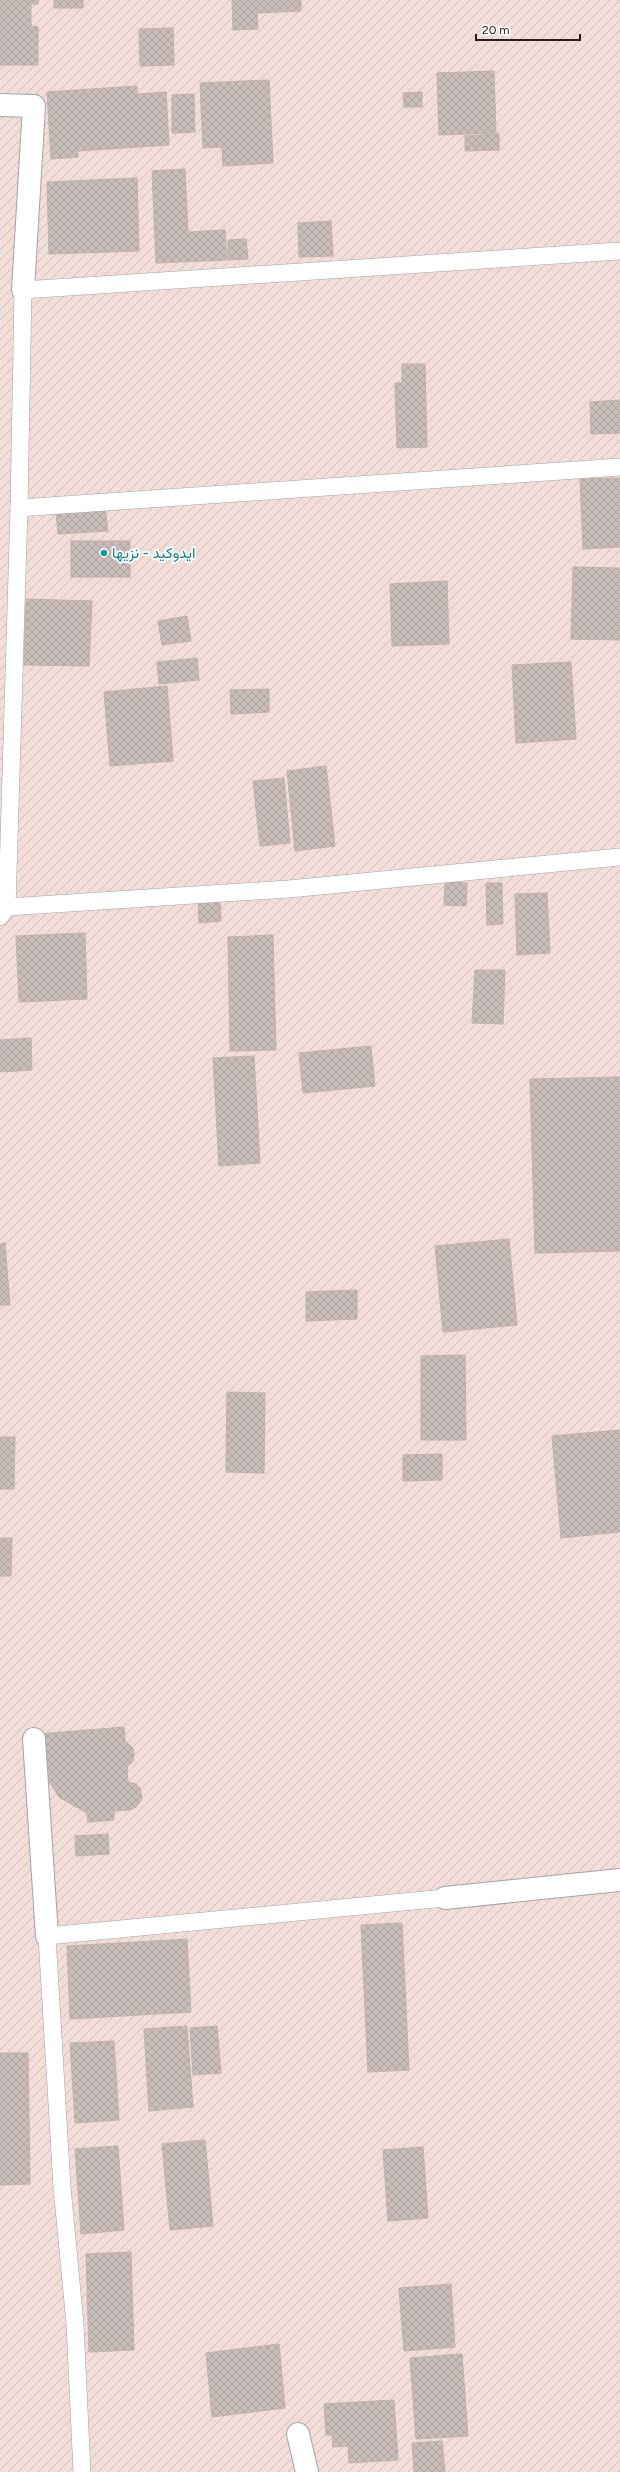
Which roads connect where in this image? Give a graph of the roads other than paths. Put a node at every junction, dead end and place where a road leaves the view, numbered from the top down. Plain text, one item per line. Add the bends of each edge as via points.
1 (0, 105) edge
2 (620, 251) edge
3 (22, 290) junction
4 (620, 467) edge
5 (19, 508) junction
6 (620, 857) edge
7 (4, 912) edge
8 (34, 1739) dead end
9 (620, 1880) edge
10 (445, 1898) joint
11 (47, 1936) junction
12 (298, 2434) dead end
13 (82, 2472) edge
14 (307, 2472) edge

1 - 3 street via 34,106
2 - 3 lane
3 - 5 lane
4 - 5 lane
5 - 7 lane
6 - 7 lane via 289,889
8 - 11 street
9 - 10 street
10 - 11 lane
11 - 13 lane via 62,2187 75,2324
12 - 14 street

